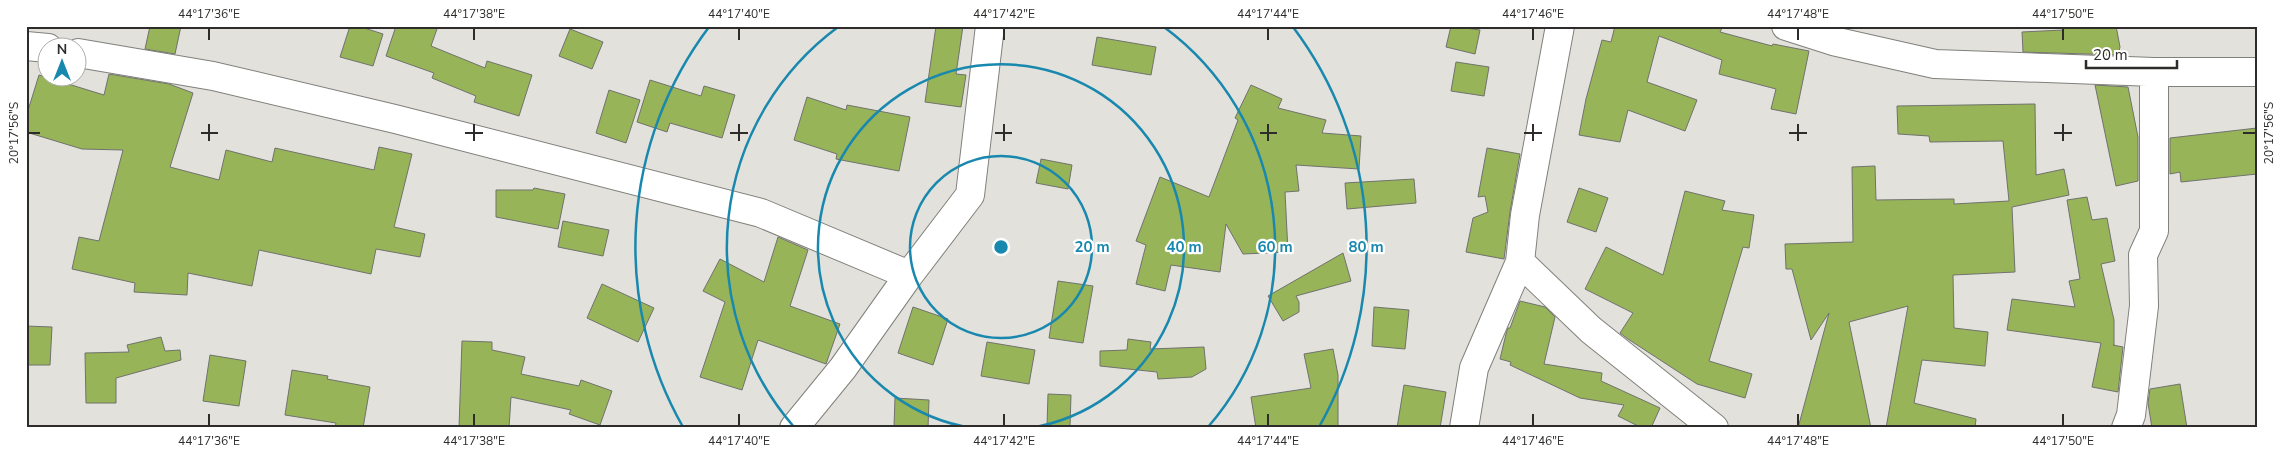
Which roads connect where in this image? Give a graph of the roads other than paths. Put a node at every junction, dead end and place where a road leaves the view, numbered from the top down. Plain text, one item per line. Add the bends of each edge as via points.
1 (990, 26) edge
2 (1560, 26) edge
3 (1786, 26) edge
4 (88, 55) edge
5 (2154, 72) junction
6 (2257, 72) edge
7 (1520, 262) junction
8 (909, 274) junction
9 (794, 428) edge
10 (1464, 428) edge
11 (1714, 428) edge
12 (2126, 428) edge

1 - 8 street via 970,195
2 - 7 street via 1525,215
3 - 5 street via 1833,41 1935,64
4 - 8 street via 222,79 395,119 761,213
5 - 6 street
5 - 12 street via 2154,231 2143,255 2144,306 2131,415
7 - 10 street via 1474,368
7 - 11 street via 1591,330
8 - 9 street via 843,368

